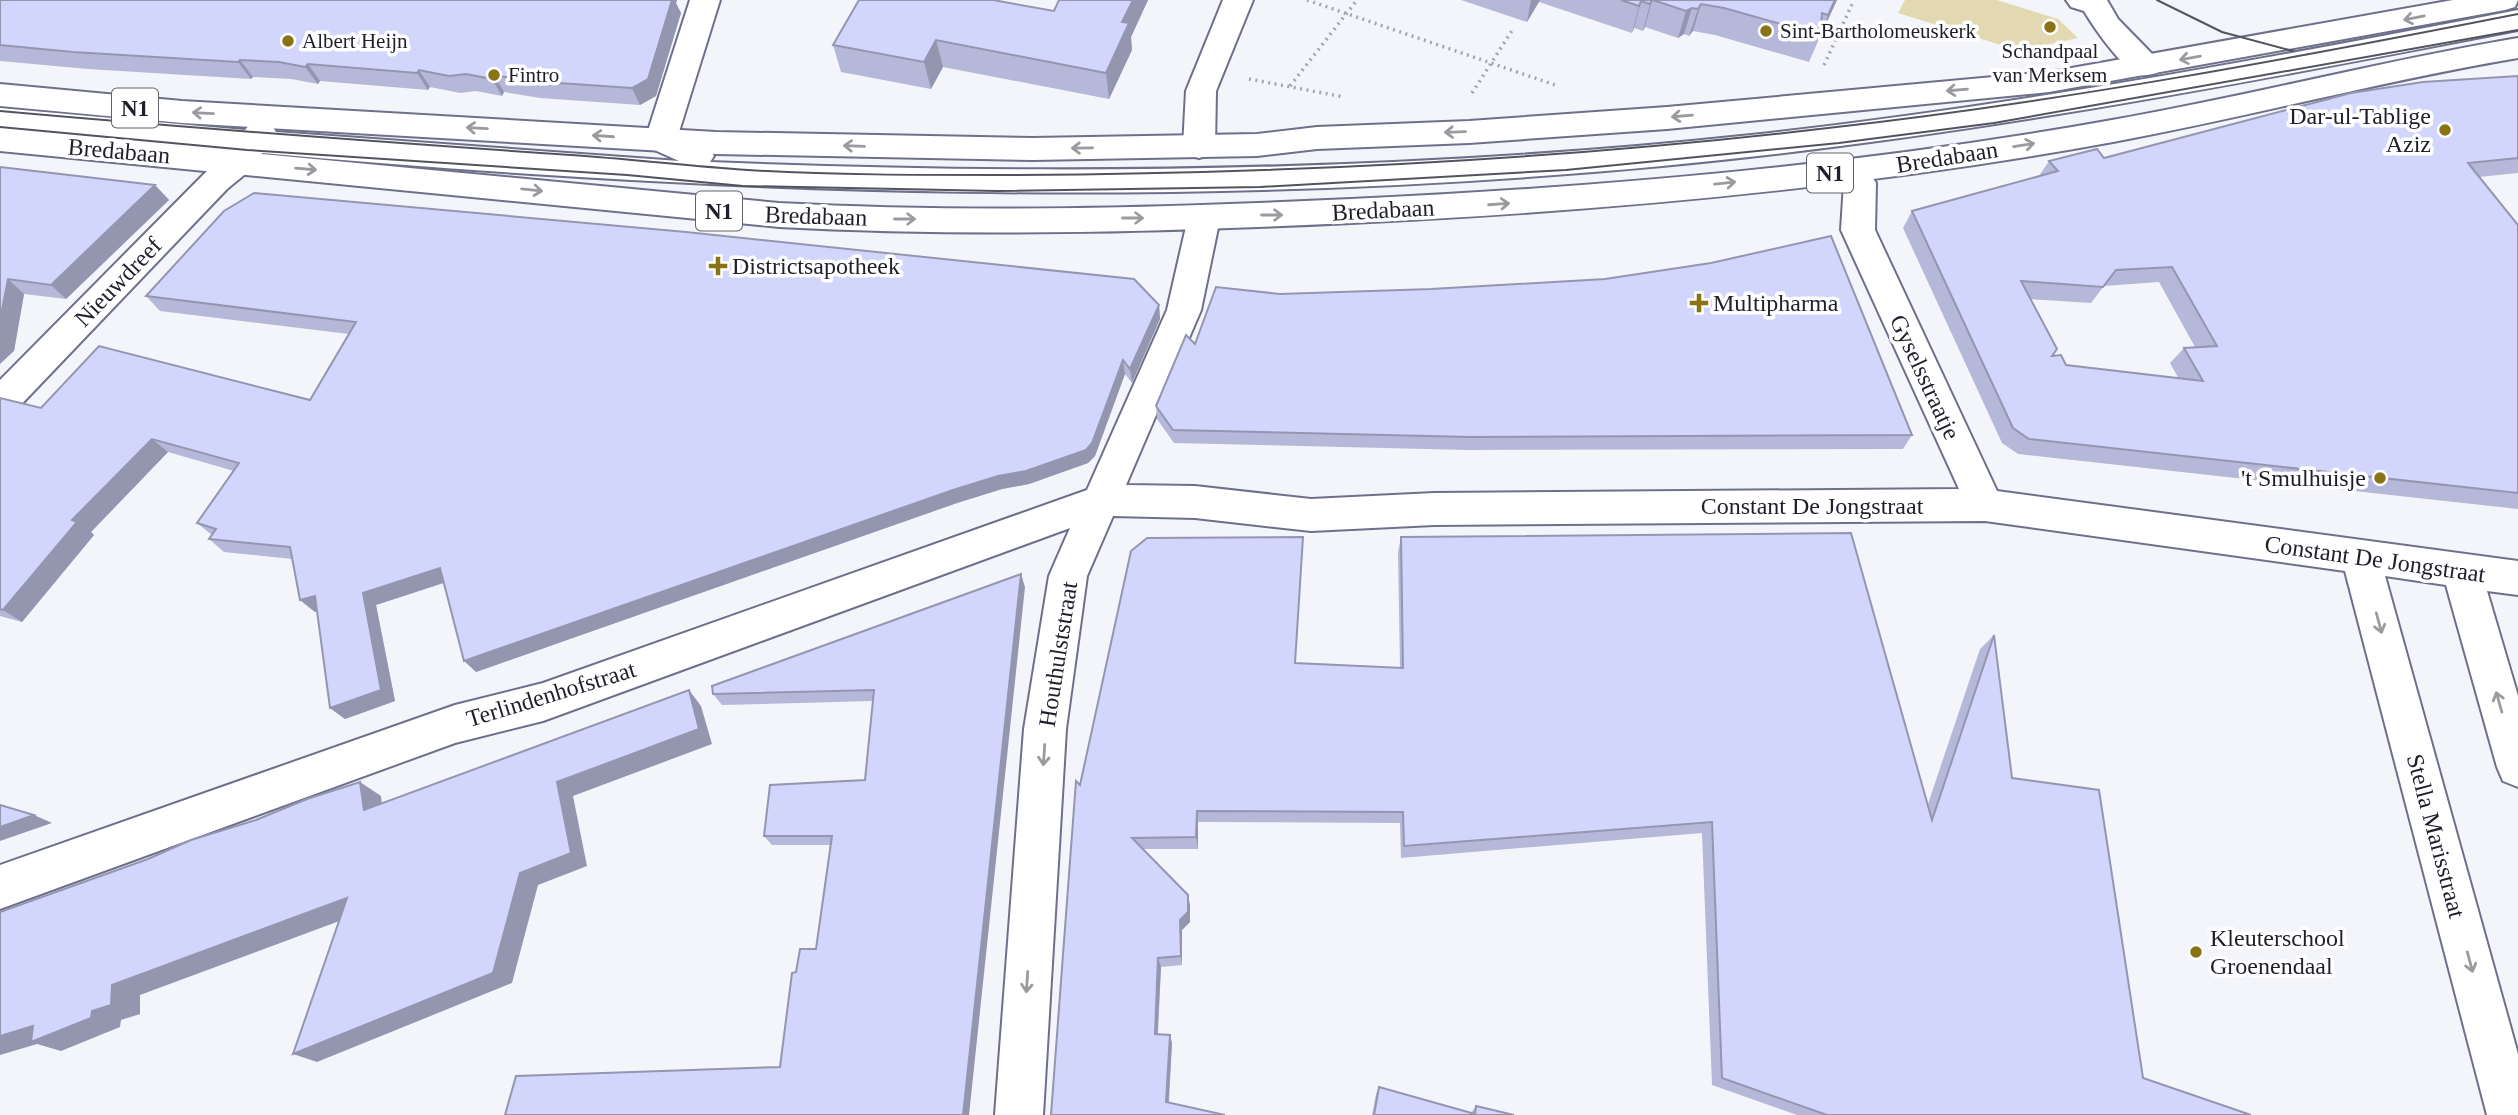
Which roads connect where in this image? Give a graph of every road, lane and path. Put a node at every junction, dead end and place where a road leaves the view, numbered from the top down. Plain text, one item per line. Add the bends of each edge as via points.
1 (705, 0) edge
2 (1238, 0) edge
3 (1307, 0) edge
4 (1357, 0) edge
5 (1854, 0) edge
6 (2505, 0) edge
7 (2090, 1) edge
8 (1346, 13) junction
9 (2518, 20) edge
10 (1513, 29) dead end
11 (2376, 48) junction
12 (2518, 48) edge
13 (2448, 59) junction
14 (1491, 63) junction
15 (1212, 64) junction
16 (2146, 66) junction
17 (1822, 69) edge
18 (1290, 86) junction
19 (1565, 88) dead end
20 (0, 94) edge
21 (1345, 97) dead end
22 (1469, 97) dead end
23 (271, 116) junction
24 (0, 119) edge
25 (0, 140) edge
26 (661, 140) junction
27 (1199, 147) junction
28 (245, 153) junction
29 (746, 178) junction
30 (1860, 183) dead end
31 (1204, 218) junction
32 (0, 403) edge
33 (1102, 500) junction
34 (1985, 505) junction
35 (2361, 558) junction
36 (2462, 571) junction
37 (2518, 578) edge
38 (2518, 767) edge
39 (0, 887) edge
40 (1019, 1115) edge
41 (2511, 1115) edge

1 - 26 main road
2 - 15 main road
3 - 8 path
4 - 8 path
5 - 17 path
6 -> 16 main road, Bredabaan / N1
7 - 16 main road
8 - 14 path
8 - 18 path
9 - 11 main road
10 - 14 path
11 - 13 main road
11 - 29 main road via 2003,113 1835,136 1566,162 1128,183
12 - 13 main road, Bredabaan / N1
31 -> 13 main road, Bredabaan / N1 via 1500,204 1854,171 2114,131
14 - 19 path
14 - 22 path
15 - 18 path
15 - 27 main road via 1201,91
16 -> 27 main road, Bredabaan / N1 via 2049,82 1667,118
18 - 21 path
23 -> 20 main road, Bredabaan / N1
26 -> 23 main road, Bredabaan / N1
23 - 28 main road
24 - 28 main road, Bredabaan
25 - 28 main road, Bredabaan / N1
27 -> 26 main road, Bredabaan / N1 via 946,148
26 - 29 main road
28 - 29 main road
28 -> 31 main road, Bredabaan / N1 via 779,215
28 - 32 main road, Nieuwdreef
30 - 34 main road, Gyselsstraatje via 1858,230
31 - 33 main road, Houthulststraat via 1184,310
33 - 34 main road, Constant De Jongstraat via 1195,502 1311,515 1434,509
33 - 39 main road, Terlindenhofstraat via 543,702 455,723
33 -> 40 main road, Houthulststraat via 1068,576 1045,729
34 - 35 main road, Constant De Jongstraat
35 - 36 main road, Constant De Jongstraat
35 -> 41 main road, Stella Marisstraat
36 - 37 main road, Constant De Jongstraat
38 -> 36 main road

